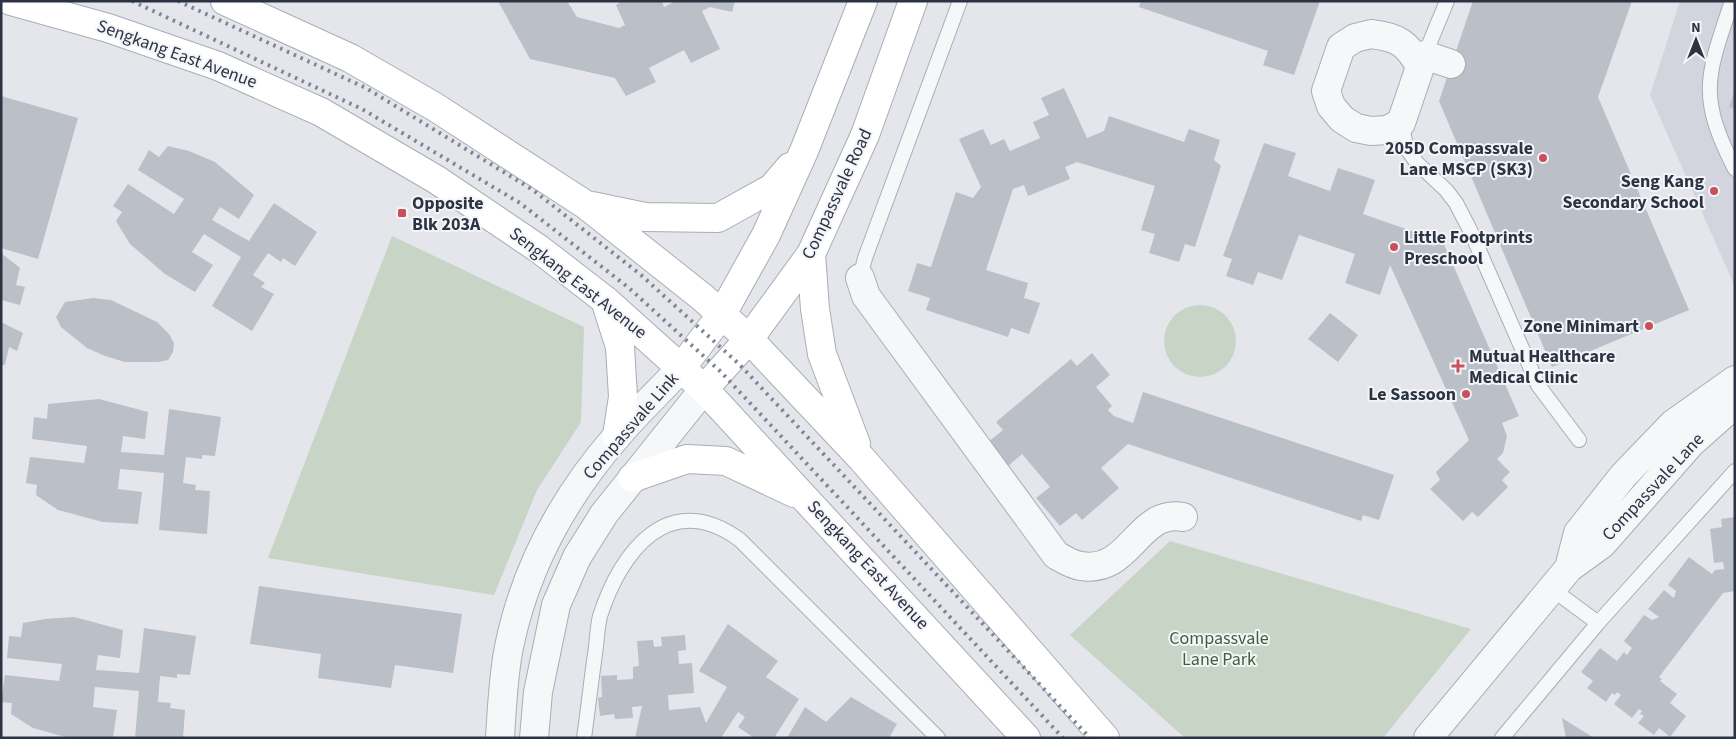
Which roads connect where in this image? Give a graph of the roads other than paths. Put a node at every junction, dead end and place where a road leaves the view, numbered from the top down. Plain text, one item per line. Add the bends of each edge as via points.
1 (11, 1) edge
2 (225, 1) edge
3 (863, 1) edge
4 (913, 1) edge
5 (960, 1) edge
6 (1447, 1) edge
7 (1732, 1) edge
8 (1423, 61) junction
9 (1451, 64) dead end
10 (1401, 123) junction
11 (804, 151) junction
12 (1735, 169) edge
13 (586, 205) junction
14 (811, 254) junction
15 (860, 278) joint
16 (606, 300) junction
17 (722, 314) junction
18 (749, 339) junction
19 (682, 367) junction
20 (1735, 380) edge
21 (704, 389) junction
22 (1735, 404) edge
23 (617, 436) junction
24 (1578, 440) dead end
25 (862, 459) junction
26 (1735, 471) edge
27 (632, 478) junction
28 (807, 500) junction
29 (1183, 517) dead end
30 (1569, 568) junction
31 (1552, 589) junction
32 (1598, 623) junction
33 (500, 738) edge
34 (534, 738) edge
35 (584, 738) edge
36 (938, 738) edge
37 (1026, 738) edge
38 (1105, 738) edge
39 (1428, 738) edge
40 (1502, 738) edge

1 - 16 main road, Sengkang East Avenue via 83,20 218,66 321,112 436,180 539,249
2 - 13 main road via 350,58 434,107
3 - 11 main road
4 - 14 main road, Compassvale Road via 865,135
5 - 15 lane
6 - 8 lane
7 - 12 lane via 1712,63 1708,95 1714,122
8 - 9 street
8 - 10 street
8 - 10 street via 1402,42 1387,36 1371,34 1341,46 1326,91 1342,119 1356,128 1371,131 1387,130
10 - 24 lane via 1407,148 1417,163 1456,203 1538,385
11 - 13 main road via 772,188 718,218 645,217
11 - 17 main road via 766,235
13 - 17 main road
14 - 18 main road, Compassvale Road
14 - 25 main road via 822,354
15 - 29 street via 866,296 1056,555 1078,566 1096,567 1110,563 1153,523 1172,515
16 - 19 main road, Sengkang East Avenue
16 - 23 main road via 620,347 623,397
17 - 18 main road
17 - 19 main road
18 - 21 main road, Compassvale Road
18 - 25 main road
19 - 21 main road, Sengkang East Avenue
19 - 23 street, Compassvale Link
20 - 30 street, Compassvale Lane via 1673,424 1623,476 1578,533
21 - 27 street, Compassvale Link
21 - 28 main road, Sengkang East Avenue
22 - 30 street, Compassvale Lane via 1690,443 1602,544
23 - 33 street, Compassvale Link via 582,480 544,540 524,590 509,647
25 - 38 main road
26 - 32 lane
27 - 28 main road via 687,459 726,461
27 - 34 street, Compassvale Link via 604,514 578,557 556,605 538,692
28 - 37 main road, Sengkang East Avenue
30 - 31 street, Compassvale Lane
31 - 32 lane
31 - 39 street, Compassvale Lane
32 - 40 lane
35 - 36 lane via 600,617 621,570 649,534 669,522 694,520 724,529 740,540

